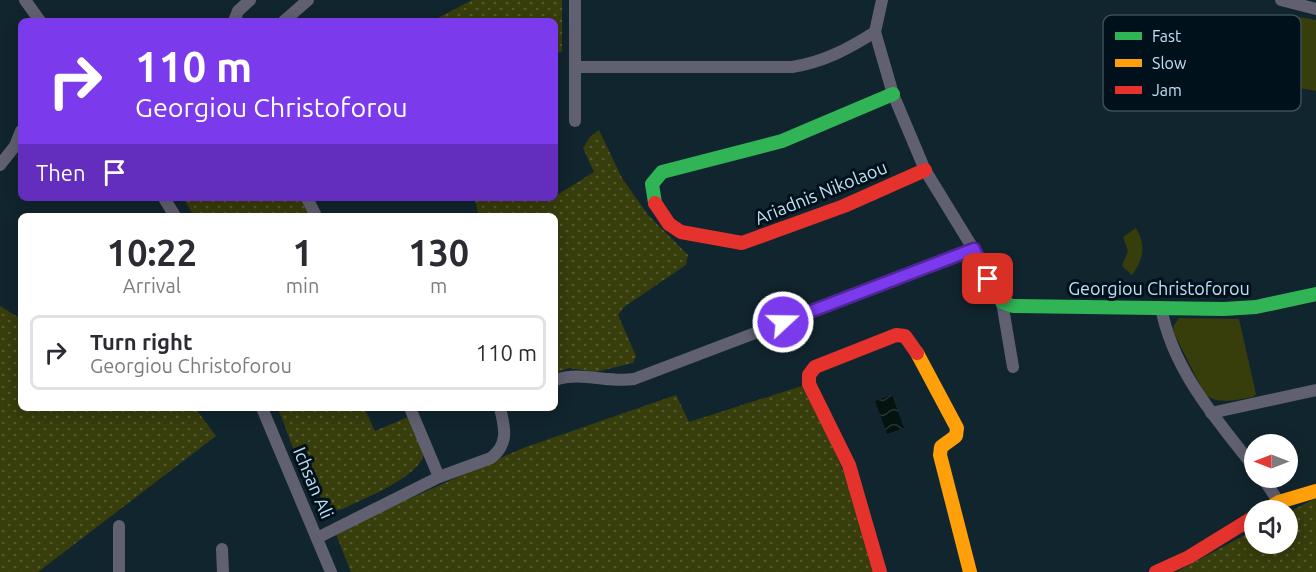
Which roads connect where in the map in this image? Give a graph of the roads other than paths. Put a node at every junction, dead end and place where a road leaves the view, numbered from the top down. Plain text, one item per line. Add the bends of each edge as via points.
1 (25, 0) edge
2 (250, 0) edge
3 (308, 0) edge
4 (575, 0) edge
5 (882, 0) edge
6 (1281, 0) edge
7 (1316, 9) edge
8 (38, 18) edge
9 (235, 18) edge
10 (287, 18) edge
11 (875, 32) junction
12 (575, 67) junction
13 (893, 94) junction
14 (575, 121) dead end
15 (18, 136) edge
16 (2, 159) edge
17 (925, 170) junction
18 (974, 249) junction
19 (1316, 294) edge
20 (1002, 302) junction
21 (1161, 307) junction
22 (1013, 367) dead end
23 (558, 379) edge
24 (1316, 390) edge
25 (263, 411) edge
26 (411, 411) edge
27 (501, 411) edge
28 (1211, 412) junction
29 (1244, 454) edge
30 (439, 477) junction
31 (1316, 491) edge
32 (1286, 500) edge
33 (1244, 524) edge
34 (119, 526) dead end
35 (317, 538) junction
36 (222, 549) dead end
37 (119, 572) edge
38 (223, 572) edge
39 (332, 572) edge
40 (880, 572) edge
41 (970, 572) edge
42 (1156, 572) edge

1 - 8 street
2 - 9 street
3 - 10 street
4 - 12 street
5 - 11 street
6 - 7 street
11 - 12 street via 841,53 792,67
11 - 13 street
12 - 14 street
13 - 17 street
13 - 17 street, Ariadnis Nikolaou via 782,141 662,172 652,184 655,205 669,224 681,232 742,243 844,206
15 - 16 street
17 - 18 street
18 - 20 street
18 - 23 street via 634,379 602,381 579,375
19 - 21 street, Georgiou Christoforou via 1256,307
20 - 21 street, Georgiou Christoforou via 1013,306
20 - 22 street
21 - 28 street via 1175,355
24 - 28 street
25 - 35 street, Ichsan Ali
26 - 30 street
27 - 30 street via 505,436 498,452
28 - 29 street
30 - 35 street
31 - 32 street
33 - 42 street
34 - 37 street
35 - 39 street, Ichsan Ali
36 - 38 street
40 - 41 street via 849,465 809,384 809,375 815,367 896,335 905,336 912,344 957,428 956,436 941,447 940,455

